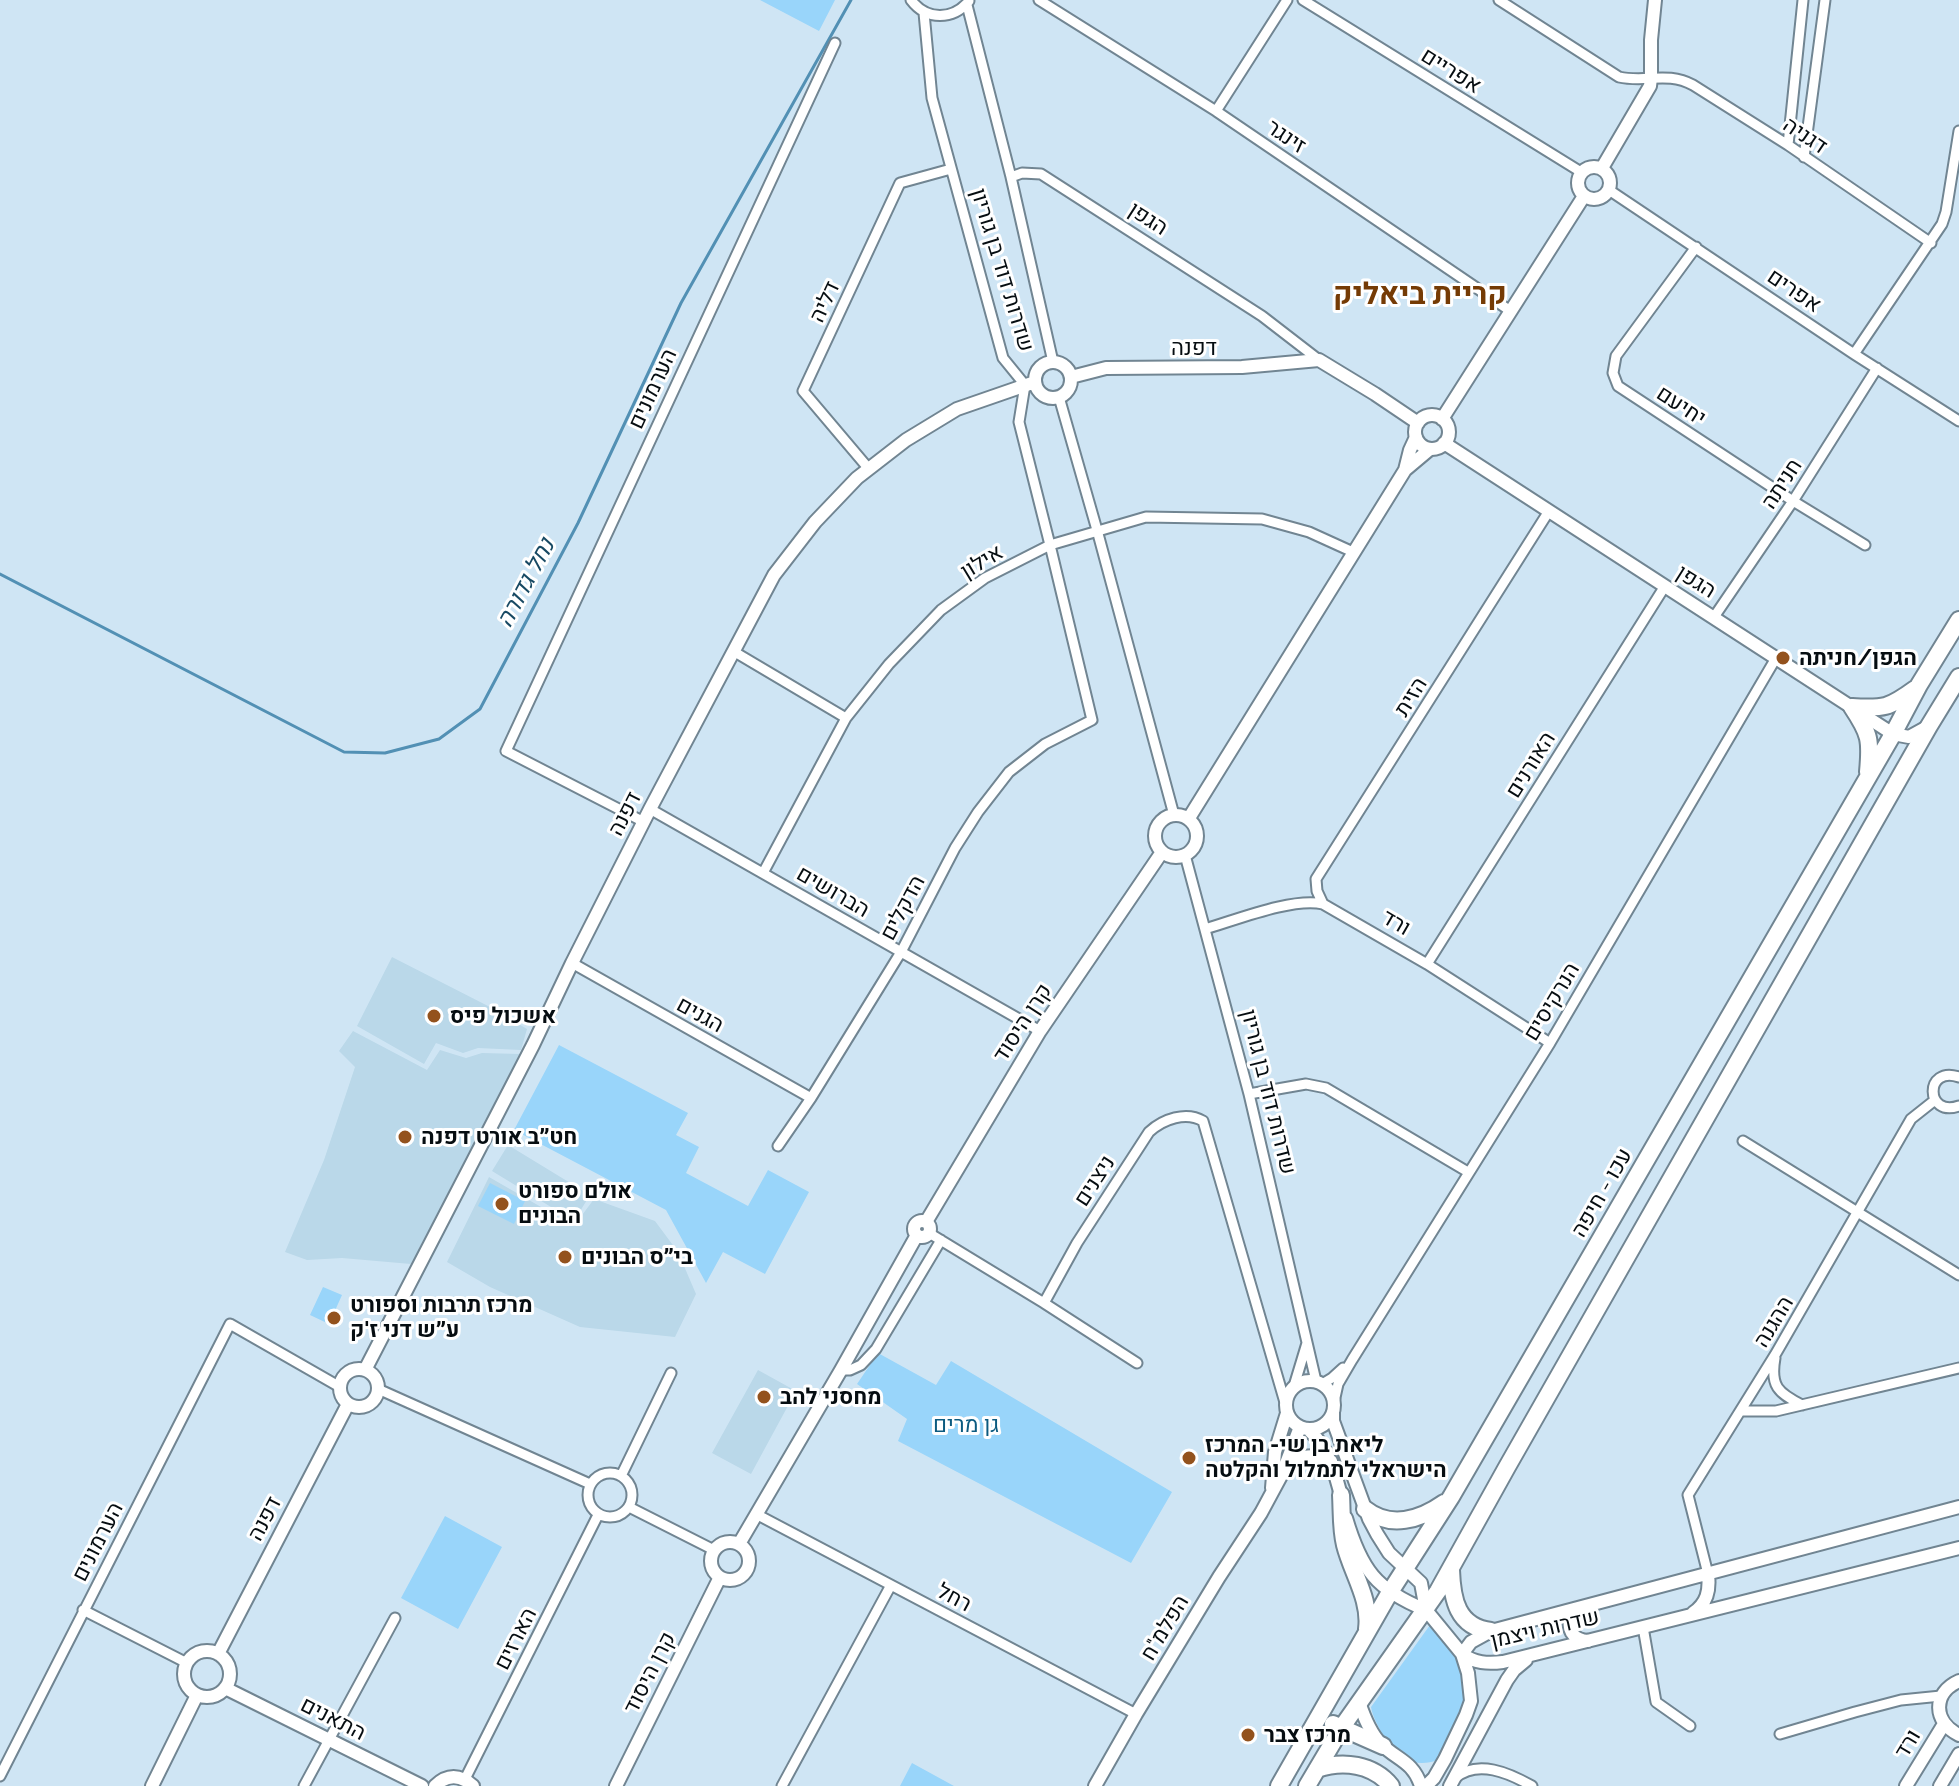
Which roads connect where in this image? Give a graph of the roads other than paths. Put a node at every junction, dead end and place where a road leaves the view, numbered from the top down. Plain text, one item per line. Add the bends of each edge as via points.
1 (911, 0) edge
2 (1039, 0) edge
3 (1287, 0) edge
4 (1303, 0) edge
5 (1499, 0) edge
6 (1655, 0) edge
7 (1803, 0) edge
8 (1825, 0) edge
9 (969, 2) edge
10 (924, 13) junction
11 (835, 43) dead end
12 (1651, 78) junction
13 (1216, 111) junction
14 (1959, 131) edge
15 (1788, 145) junction
16 (1804, 157) junction
17 (1602, 168) junction
18 (951, 169) junction
19 (1581, 172) junction
20 (1011, 177) junction
21 (1609, 190) junction
22 (1584, 196) junction
23 (1931, 243) junction
24 (1696, 247) junction
25 (1509, 310) junction
26 (1854, 354) junction
27 (1319, 360) junction
28 (1053, 362) junction
29 (1877, 368) junction
30 (1071, 377) junction
31 (1030, 384) junction
32 (1059, 397) junction
33 (1442, 419) junction
34 (1959, 421) edge
35 (1417, 430) junction
36 (1444, 443) junction
37 (1430, 449) junction
38 (869, 469) junction
39 (1405, 470) junction
40 (1793, 501) junction
41 (1549, 511) junction
42 (1097, 530) junction
43 (1050, 545) junction
44 (1865, 545) dead end
45 (1353, 552) junction
46 (1665, 586) junction
47 (1714, 617) junction
48 (1959, 620) edge
49 (733, 651) junction
50 (1776, 658) junction
51 (1959, 677) edge
52 (1919, 685) junction
53 (1852, 707) junction
54 (846, 718) junction
55 (1092, 720) joint
56 (1929, 726) junction
57 (1893, 734) junction
58 (1868, 778) junction
59 (650, 809) junction
60 (1174, 815) junction
61 (1189, 818) junction
62 (644, 822) junction
63 (1162, 852) junction
64 (1185, 855) junction
65 (763, 873) junction
66 (1323, 904) junction
67 (1205, 929) junction
68 (901, 952) junction
69 (572, 963) junction
70 (1427, 964) junction
71 (1040, 1031) junction
72 (1550, 1043) junction
73 (1959, 1077) edge
74 (1249, 1094) junction
75 (811, 1098) junction
76 (1935, 1100) junction
77 (1959, 1106) edge
78 (1743, 1141) dead end
79 (778, 1146) dead end
80 (1468, 1172) junction
81 (1858, 1214) junction
82 (924, 1230) junction
83 (941, 1240) junction
84 (1959, 1275) edge
85 (1044, 1303) junction
86 (1307, 1340) junction
87 (1775, 1355) junction
88 (1352, 1360) junction
89 (1137, 1363) dead end
90 (1959, 1368) edge
91 (365, 1370) junction
92 (841, 1370) junction
93 (671, 1373) dead end
94 (1319, 1382) junction
95 (1294, 1386) junction
96 (340, 1387) junction
97 (378, 1389) junction
98 (348, 1404) junction
99 (1802, 1405) junction
100 (1333, 1407) junction
101 (1286, 1410) junction
102 (1741, 1411) junction
103 (1304, 1428) junction
104 (1331, 1462) junction
105 (1286, 1466) junction
106 (621, 1476) junction
107 (590, 1484) junction
108 (1272, 1492) junction
109 (1341, 1495) junction
110 (1451, 1497) junction
111 (629, 1507) junction
112 (1959, 1507) edge
113 (1365, 1509) junction
114 (756, 1514) junction
115 (598, 1515) junction
116 (739, 1544) junction
117 (1959, 1548) edge
118 (714, 1550) junction
119 (1405, 1568) junction
120 (1451, 1570) junction
121 (1708, 1574) junction
122 (720, 1577) junction
123 (891, 1585) junction
124 (1390, 1592) junction
125 (1579, 1608) junction
126 (83, 1610) junction
127 (1426, 1610) junction
128 (1690, 1615) junction
129 (395, 1618) dead end
130 (1643, 1627) junction
131 (1491, 1631) junction
132 (1366, 1634) junction
133 (1589, 1641) junction
134 (218, 1654) junction
135 (1462, 1654) junction
136 (1534, 1655) junction
137 (187, 1663) junction
138 (1959, 1681) edge
139 (225, 1688) junction
140 (197, 1695) junction
141 (1941, 1696) junction
142 (1359, 1702) junction
143 (1136, 1714) junction
144 (1944, 1724) junction
145 (1315, 1725) junction
146 (1690, 1726) dead end
147 (1342, 1727) junction
148 (1780, 1734) dead end
149 (1959, 1735) edge
150 (329, 1739) junction
151 (1383, 1746) junction
152 (1959, 1754) edge
153 (1445, 1759) junction
154 (1411, 1767) junction
155 (1317, 1769) junction
156 (0, 1776) edge
157 (469, 1782) edge
158 (1451, 1783) edge
159 (152, 1786) edge
160 (304, 1786) edge
161 (422, 1786) edge
162 (435, 1786) edge
163 (616, 1786) edge
164 (782, 1786) edge
165 (1095, 1786) edge
166 (1279, 1786) edge
167 (1307, 1786) edge
168 (1391, 1786) edge
169 (1424, 1786) edge
170 (1532, 1786) edge
171 (1906, 1786) edge
172 (1940, 1786) edge

1 - 10 street
2 - 13 street, זינגר
3 - 13 street
4 - 19 street, אפריים
5 - 12 street, דגניה via 1619,77
6 - 12 street
7 - 15 street
8 - 16 street
9 - 10 street via 947,16
9 - 20 street, שדרות דוד בן גוריון
10 - 18 street, שדרות דוד בן גוריון via 932,98
11 - 62 street, הערמונים via 506,751
12 - 15 street, דגניה via 1682,79
12 - 17 street
13 - 25 street, זינגר
14 - 23 street via 1946,212
15 - 16 street, דגניה
16 - 23 street, דגניה
17 - 19 street
17 - 21 street via 1611,180
18 - 31 street, שדרות דוד בן גוריון via 1003,358
18 - 38 street, דליה via 900,183 803,391
19 - 22 street via 1578,187
20 - 27 street, הגפן via 1041,174 1262,316
20 - 28 street, שדרות דוד בן גוריון
21 - 22 street via 1598,199
21 - 24 street, אפרים
22 - 25 street
23 - 26 street
24 - 26 street, אפרים
24 - 40 street, יחיעם via 1616,356 1613,373 1618,386
25 - 33 street
26 - 29 street, אפרים
27 - 30 street, דפנה via 1242,367 1106,368
27 - 35 street, הגפן via 1375,394
28 - 30 street via 1067,368
28 - 31 street via 1041,367
29 - 34 street, אפרים
29 - 40 street, חניתה
30 - 32 street via 1070,387
31 - 32 street via 1045,396
31 - 38 street, דפנה via 957,409
31 - 43 street, שדרות דוד בן גוריון via 1019,422
32 - 42 street
33 - 35 street via 1426,416
33 - 36 street via 1449,433
35 - 37 street via 1421,444
35 - 39 street
36 - 37 street
36 - 41 street, הגפן
37 - 39 street
38 - 49 street, דפנה via 815,522 774,575
39 - 45 street
40 - 44 street, יחיעם
40 - 47 street, חניתה
41 - 46 street, הגפן
41 - 66 street, הזית via 1316,879
42 - 43 street, אילון
42 - 45 street, אילון via 1146,517 1262,519
42 - 60 street
43 - 54 street, אילון via 985,578 941,610
43 - 55 street, שדרות דוד בן גוריון
45 - 61 street
46 - 47 street, הגפן
46 - 70 street, האורנים
47 - 50 street, הגפן
48 - 52 highway, עכו - חיפה
49 - 54 street
49 - 59 street, דפנה
50 - 53 street, הגפן
50 - 72 street, הנרקיסים
51 - 56 highway
52 - 53 highway via 1882,709
52 - 57 highway, עכו - חיפה
53 - 57 street, הגפן
53 - 58 highway via 1870,741
54 - 65 street, אילון
55 - 68 street, הדקלים via 1045,744 1009,772 955,848
56 - 57 street via 1909,737
56 - 120 highway
57 - 58 highway, עכו - חיפה
58 - 110 highway, עכו - חיפה
59 - 62 street, דפנה
59 - 65 street, הברושים
60 - 61 street
60 - 63 street via 1157,827 1155,841
61 - 64 street via 1197,828 1197,841
62 - 69 street, דפנה
63 - 64 street
63 - 71 street, קרן היסוד
64 - 67 street, שדרות דוד בן גוריון
65 - 68 street, הברושים
66 - 67 street via 1290,904
66 - 70 street, ורד
67 - 74 street, שדרות דוד בן גוריון
68 - 71 street, הברושים
68 - 75 street, הדקלים
69 - 75 street, הגנים
69 - 91 street, דפנה
70 - 72 street, ורד
71 - 82 street, קרן היסוד
72 - 80 street, הנרקיסים
73 - 76 street, ההגנה via 1938,1079
74 - 80 street via 1306,1084 1326,1088
74 - 86 street, שדרות דוד בן גוריון
75 - 79 street, הדקלים
76 - 77 street via 1944,1108
76 - 81 street, ההגנה via 1911,1119
78 - 81 street
80 - 88 street, הנרקיסים
81 - 84 street
81 - 87 street, ההגנה
82 - 83 street
82 - 92 street, קרן היסוד
83 - 85 street
83 - 92 street via 876,1349 861,1365
85 - 89 street
85 - 101 street, ניצנים via 1149,1132 1157,1124 1194,1116 1203,1121
86 - 94 street, שדרות דוד בן גוריון
86 - 95 street, שדרות דוד בן גוריון
87 - 99 street via 1774,1381 1781,1394
87 - 102 street, ההגנה
88 - 94 street, הנרקיסים
88 - 100 street, הנרקיסים
90 - 99 street
91 - 96 street via 348,1372
91 - 97 street via 375,1377
92 - 114 street, קרן היסוד
93 - 106 street
94 - 95 street
94 - 100 street via 1328,1388
95 - 101 street
96 - 98 street
96 - 126 street, הערמונים via 230,1324
97 - 98 street via 368,1405
97 - 107 street
98 - 134 street, דפנה
99 - 102 street
100 - 103 street via 1327,1422
100 - 113 street via 1333,1421
101 - 103 street
101 - 108 street, הפלמ"ח
102 - 121 street, ההגנה via 1688,1495
103 - 104 street via 1320,1440
103 - 105 street, הפלמ"ח
104 - 105 street via 1310,1455
104 - 109 street
105 - 108 street, הפלמ"ח
106 - 107 street via 605,1473
106 - 111 street via 632,1492
107 - 115 street via 587,1499
108 - 143 street, הפלמ"ח
109 - 124 street via 1366,1566
109 - 132 highway via 1345,1546 1368,1609
110 - 113 highway via 1408,1521 1385,1519
110 - 119 highway, עכו - חיפה
111 - 115 street via 614,1518
111 - 118 street
112 - 121 street, שדרות ויצמן
113 - 119 street via 1383,1544
114 - 116 street, קרן היסוד
114 - 123 street, רחל
115 - 157 street, הארזים
116 - 118 street via 728,1541
116 - 122 street via 748,1552 747,1570 732,1580
117 - 128 street, שדרות ויצמן
118 - 122 street via 712,1568
119 - 124 highway, עכו - חיפה
119 - 127 street via 1421,1583
120 - 127 highway
120 - 131 highway via 1452,1593 1462,1616
121 - 125 street, שדרות ויצמן
121 - 128 street via 1707,1598
122 - 163 street, קרן היסוד
123 - 143 street, רחל
123 - 164 street
124 - 127 street
124 - 132 highway, עכו - חיפה
125 - 131 street, שדרות ויצמן
125 - 133 street via 1569,1628 1578,1640
126 - 137 street
126 - 156 street, הערמונים
127 - 135 street
127 - 142 highway
128 - 130 street, שדרות ויצמן
129 - 150 street
130 - 133 street, שדרות ויצמן
130 - 146 street via 1656,1702
131 - 135 street, שדרות ויצמן
132 - 145 highway, עכו - חיפה
133 - 136 street, שדרות ויצמן
134 - 137 street via 204,1651
134 - 139 street via 230,1673
135 - 136 street, שדרות ויצמן via 1482,1663
135 - 153 street via 1471,1701
136 - 158 street via 1507,1680
137 - 140 street via 186,1684
138 - 141 street
139 - 140 street via 215,1695
139 - 150 street, התאנים
140 - 159 street
141 - 144 street
141 - 148 street via 1901,1700
142 - 147 highway
142 - 151 street
143 - 165 street, הפלמ"ח
144 - 149 street
144 - 171 street, ורד
145 - 147 highway
145 - 166 highway, עכו - חיפה
147 - 151 highway
147 - 155 highway
150 - 160 street
150 - 161 street, התאנים
151 - 154 street
152 - 172 street
153 - 154 street via 1430,1767
153 - 169 street
154 - 169 street
155 - 167 highway
155 - 168 highway via 1359,1767 1381,1775
157 - 162 street via 457,1776
158 - 170 street via 1466,1771 1488,1769

